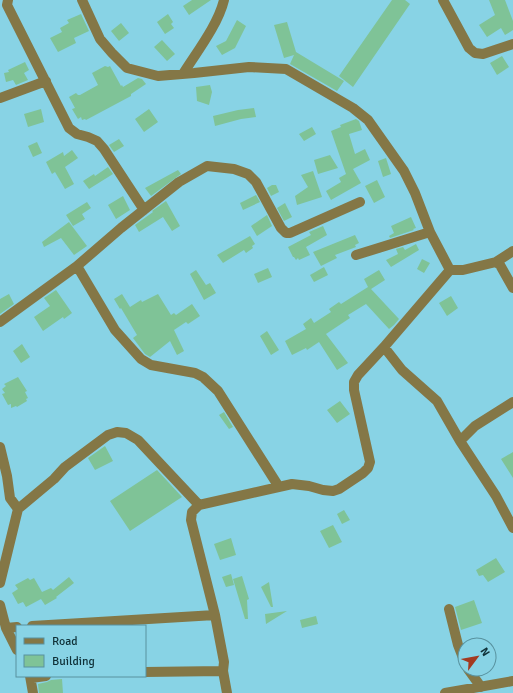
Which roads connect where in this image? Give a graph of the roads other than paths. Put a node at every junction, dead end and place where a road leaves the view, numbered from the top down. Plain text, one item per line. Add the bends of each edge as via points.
1 (8, 0) edge
2 (82, 0) edge
3 (224, 0) edge
4 (443, 0) edge
5 (513, 44) edge
6 (183, 74) junction
7 (46, 81) junction
8 (0, 98) edge
9 (360, 202) dead end
10 (144, 210) junction
11 (430, 232) junction
12 (513, 251) edge
13 (356, 255) dead end
14 (496, 262) junction
15 (77, 266) junction
16 (450, 270) junction
17 (513, 288) edge
18 (0, 322) edge
19 (384, 347) junction
20 (513, 402) edge
21 (460, 440) junction
22 (0, 447) edge
23 (279, 487) junction
24 (199, 505) junction
25 (18, 509) junction
26 (513, 528) edge
27 (0, 583) edge
28 (0, 605) edge
29 (449, 609) dead end
30 (215, 614) junction
31 (47, 625) edge
32 (16, 627) edge
33 (6, 628) junction
34 (457, 641) edge
35 (16, 648) edge
36 (223, 671) junction
37 (146, 672) edge
38 (31, 677) edge
39 (474, 677) edge
40 (513, 682) edge
41 (481, 687) junction
42 (34, 693) edge
43 (227, 693) edge
44 (445, 693) edge

1 - 7 street via 8,5
2 - 6 street via 100,38 128,68 158,76
3 - 6 street via 217,19
4 - 5 street via 469,48 475,54 483,54
6 - 11 street via 249,67 286,69 353,108 368,120 404,172
7 - 8 street
7 - 10 street via 69,128 77,134 97,141
9 - 10 street via 286,233 256,182 248,174 234,169 207,166 179,182
10 - 15 street
11 - 13 street
11 - 16 street
12 - 14 street
14 - 16 street via 463,270
14 - 17 street
15 - 18 street
15 - 23 street via 115,330 141,359 151,365 195,373 204,377 218,391
16 - 19 street
19 - 21 street via 402,370 437,401
19 - 23 street via 354,382 370,462 368,468 349,483 332,491 292,484
20 - 21 street via 475,426
21 - 26 street
22 - 25 street via 10,498
23 - 24 street
24 - 25 street via 138,440 126,433 117,432 108,435 65,467
24 - 30 street via 192,512 191,520
25 - 27 street
28 - 33 street
29 - 34 street
30 - 31 street
30 - 36 street via 224,662
32 - 33 street
33 - 35 street
36 - 37 street
36 - 43 street
38 - 42 street
39 - 41 street
40 - 41 street
41 - 44 street

